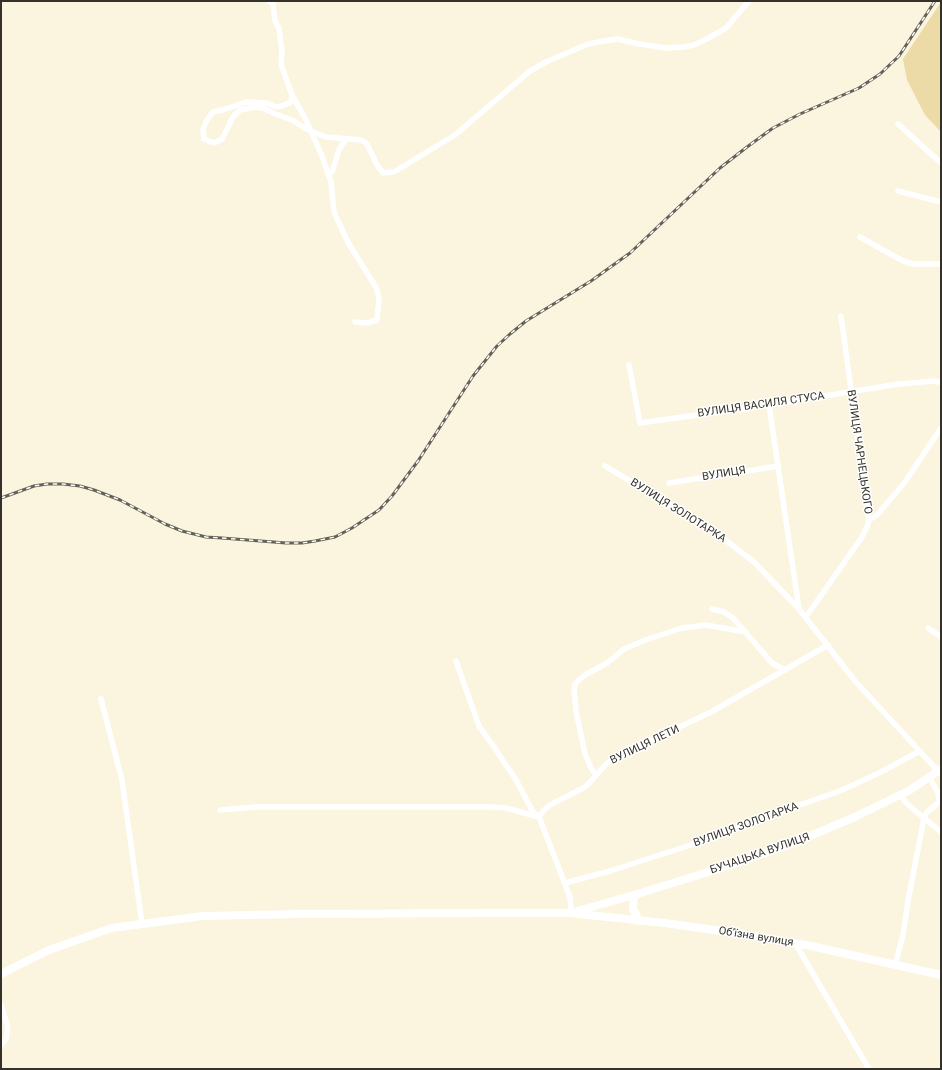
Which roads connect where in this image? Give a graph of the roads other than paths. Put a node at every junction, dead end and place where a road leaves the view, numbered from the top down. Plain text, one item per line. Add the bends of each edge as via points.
1 (749, 1) edge
2 (273, 2) edge
3 (292, 95) junction
4 (898, 124) dead end
5 (310, 131) junction
6 (346, 139) junction
7 (941, 163) edge
8 (328, 174) junction
9 (898, 191) dead end
10 (941, 202) edge
11 (860, 238) dead end
12 (941, 264) edge
13 (841, 316) dead end
14 (355, 322) dead end
15 (629, 365) dead end
16 (941, 382) edge
17 (851, 392) junction
18 (770, 405) junction
19 (941, 428) edge
20 (604, 466) dead end
21 (779, 466) junction
22 (669, 483) dead end
23 (869, 520) junction
24 (712, 609) dead end
25 (799, 610) junction
26 (806, 617) junction
27 (928, 628) dead end
28 (746, 632) junction
29 (941, 637) edge
30 (828, 646) junction
31 (456, 661) dead end
32 (785, 670) junction
33 (101, 699) dead end
34 (920, 751) junction
35 (940, 770) edge
36 (596, 775) junction
37 (930, 778) junction
38 (901, 795) junction
39 (220, 810) dead end
40 (539, 817) junction
41 (924, 818) junction
42 (941, 832) edge
43 (565, 883) junction
44 (634, 895) junction
45 (569, 913) junction
46 (639, 921) junction
47 (142, 924) junction
48 (795, 943) junction
49 (895, 965) junction
50 (1, 974) edge
51 (941, 975) edge
52 (1, 1005) edge
53 (1, 1045) edge
54 (870, 1069) edge

1 - 6 street via 726,28 694,45 666,48 618,39 588,44 546,62 530,72 455,135 394,172 383,173 368,144 361,140
2 - 3 street via 282,51 281,64
3 - 5 street
3 - 5 street via 291,102 282,106 246,102 213,112 203,129 204,139 214,143 222,139 233,117 240,110 255,107 292,120
4 - 7 street
5 - 6 street via 326,137
5 - 8 street
6 - 8 street via 332,172
8 - 14 street via 334,212 378,294 377,320 367,323
9 - 10 street
11 - 12 street via 913,264
13 - 17 street, ВУЛИЦЯ ЧАРНЕЦЬКОГО
15 - 18 street, ВУЛИЦЯ ВАСИЛЯ СТУСА via 640,423
16 - 17 street, ВУЛИЦЯ ВАСИЛЯ СТУСА via 899,384
17 - 18 street, ВУЛИЦЯ ВАСИЛЯ СТУСА
17 - 23 street, ВУЛИЦЯ ЧАРНЕЦЬКОГО
18 - 21 street
19 - 23 street via 905,482 877,515
20 - 25 street, ВУЛИЦЯ ЗОЛОТАРКА via 711,529 754,562
21 - 22 street, ВУЛИЦЯ
21 - 25 street
23 - 26 street, ВУЛИЦЯ ЧАРНЕЦЬКОГО via 864,534
24 - 28 street via 729,614
25 - 26 street, ВУЛИЦЯ ЗОЛОТАРКА
26 - 30 street, ВУЛИЦЯ ЗОЛОТАРКА
27 - 29 street
28 - 32 street via 774,665
28 - 36 street via 706,625 682,628 624,649 577,682 574,691 582,738 588,763
30 - 32 street, ВУЛИЦЯ ЛЕТИ
30 - 34 street, ВУЛИЦЯ ЗОЛОТАРКА via 855,681
31 - 40 street via 479,726 513,775 533,812
32 - 36 street, ВУЛИЦЯ ЛЕТИ via 713,711 614,758
33 - 47 street via 122,780
34 - 35 street, ВУЛИЦЯ ЗОЛОТАРКА
34 - 43 street, ВУЛИЦЯ ЗОЛОТАРКА via 840,791 722,835
35 - 37 main road, БУЧАЦЬКА ВУЛИЦЯ
36 - 40 street, ВУЛИЦЯ ЛЕТИ via 580,790 546,808
37 - 38 main road, БУЧАЦЬКА ВУЛИЦЯ
37 - 41 street via 939,798 938,803
38 - 41 street
38 - 44 main road, БУЧАЦЬКА ВУЛИЦЯ via 794,843
39 - 40 street via 255,807 497,807
40 - 43 street
41 - 42 street
41 - 49 street via 903,935
43 - 45 street via 571,899
44 - 45 main road, БУЧАЦЬКА ВУЛИЦЯ
44 - 46 main road via 633,909
45 - 46 main road, Обʼїзна вулиця
45 - 47 main road via 202,916
46 - 48 main road, Обʼїзна вулиця
47 - 50 main road via 112,928 56,948
48 - 49 main road, Обʼїзна вулиця
48 - 54 street
49 - 51 main road, Обʼїзна вулиця
52 - 53 street via 8,1027 6,1039

